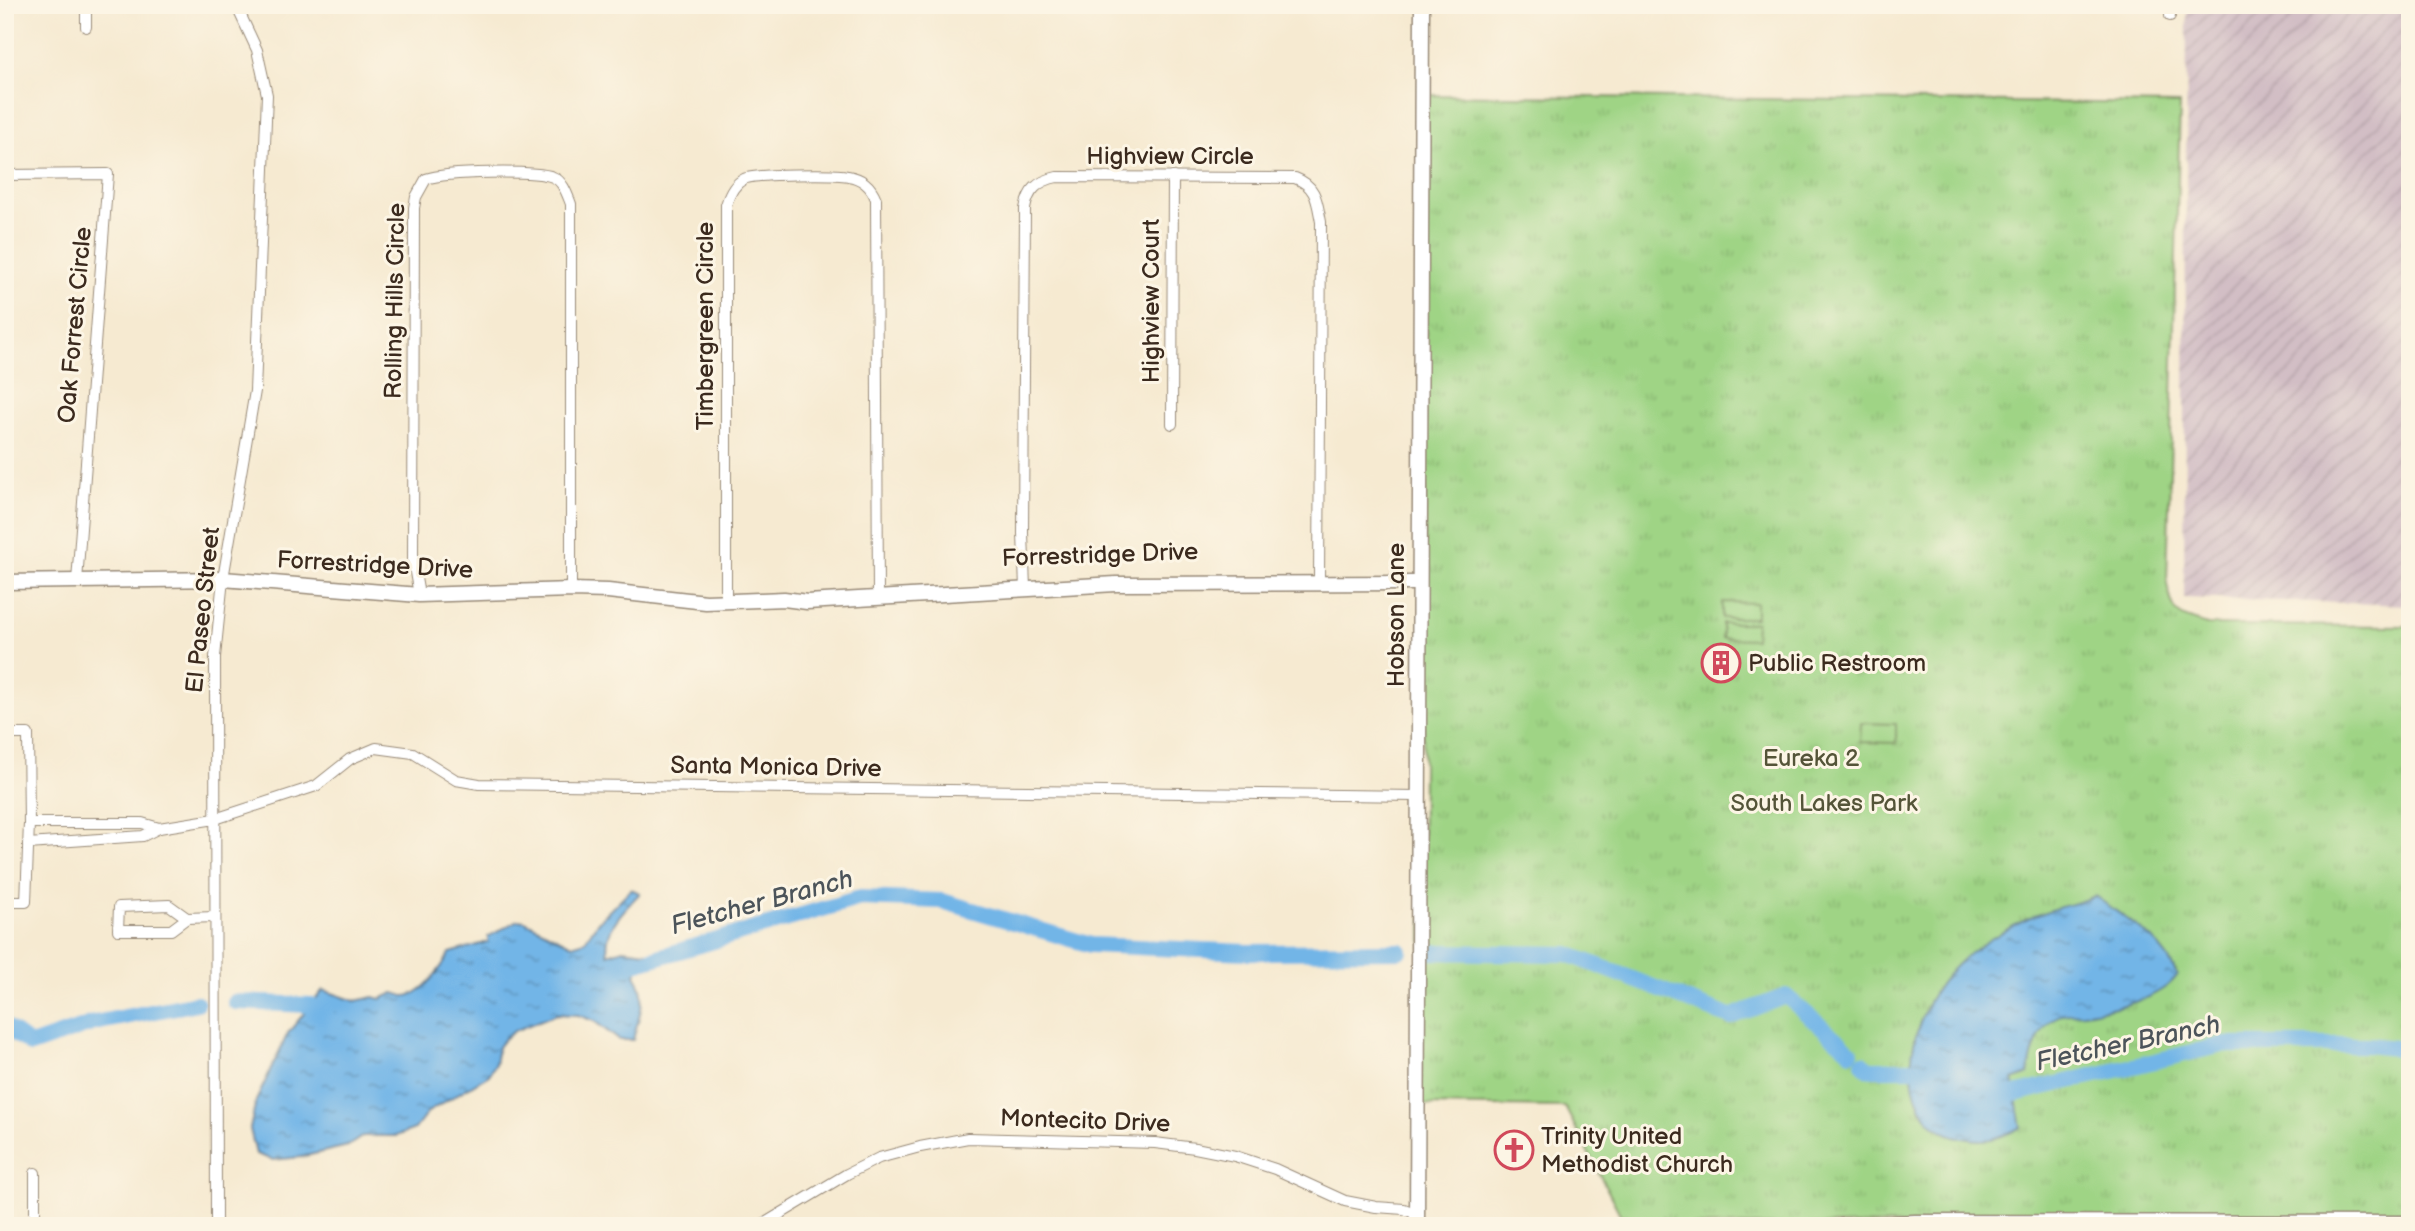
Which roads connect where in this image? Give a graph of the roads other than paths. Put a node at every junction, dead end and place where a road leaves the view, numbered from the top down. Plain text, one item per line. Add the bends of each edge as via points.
1 (86, 5) edge
2 (236, 5) edge
3 (1422, 5) edge
4 (86, 27) dead end
5 (5, 175) edge
6 (1174, 177) junction
7 (1172, 425) dead end
8 (223, 579) junction
9 (1319, 579) junction
10 (1419, 579) junction
11 (5, 582) edge
12 (76, 582) junction
13 (1025, 584) junction
14 (570, 590) junction
15 (878, 593) junction
16 (419, 595) junction
17 (726, 603) junction
18 (5, 734) edge
19 (1417, 796) junction
20 (215, 819) junction
21 (29, 823) junction
22 (102, 823) junction
23 (159, 828) junction
24 (103, 839) junction
25 (28, 844) junction
26 (5, 902) edge
27 (215, 916) junction
28 (187, 918) junction
29 (35, 1173) dead end
30 (1417, 1220) edge
31 (2410, 1223) edge
32 (1892, 1224) edge
33 (34, 1226) edge
34 (216, 1226) edge
35 (760, 1226) edge
36 (1840, 1226) edge

1 - 4 street
2 - 8 street, El Paseo Street via 257,50 267,95 255,391
3 - 10 street, Hobson Lane
5 - 12 street, Oak Forrest Circle via 108,174
6 - 7 street, Highview Court
6 - 9 street, Highview Circle via 1294,178 1316,194 1321,222
6 - 13 street, Highview Circle via 1057,177 1038,183 1026,200
8 - 12 street, Forrestridge Drive
8 - 16 street, Forrestridge Drive
8 - 20 street, El Paseo Street via 215,657
9 - 10 street, Forrestridge Drive
9 - 13 street, Forrestridge Drive via 1153,574
10 - 19 street, Hobson Lane
11 - 12 street, Forrestridge Drive
13 - 15 street, Forrestridge Drive
14 - 16 street, Forrestridge Drive
14 - 16 street, Rolling Hills Circle via 570,204 555,178 445,174 426,179 414,208 413,561
14 - 17 street, Forrestridge Drive
15 - 17 street, Forrestridge Drive via 806,593
15 - 17 street, Timbergreen Circle via 876,199 867,183 848,176 758,176 733,188 726,205
18 - 21 street via 28,734
19 - 20 street, Santa Monica Drive via 479,784 456,780 413,753 376,748 350,759 316,786
19 - 30 street, Hobson Lane
20 - 23 street, Santa Monica Drive
20 - 27 street, El Paseo Street
21 - 22 street, Santa Monica Drive
21 - 25 street
22 - 23 street, Santa Monica Drive
22 - 24 street
23 - 24 street, Santa Monica Drive via 143,836
24 - 25 street, Santa Monica Drive
25 - 26 street via 26,902
27 - 28 street
27 - 34 street, El Paseo Street
28 - 28 street via 169,905 118,907 118,930 170,930
29 - 33 street
30 - 35 street, Montecito Drive via 1404,1209 1345,1201 1275,1169 1195,1148 968,1138 879,1158
31 - 32 street
32 - 36 street

